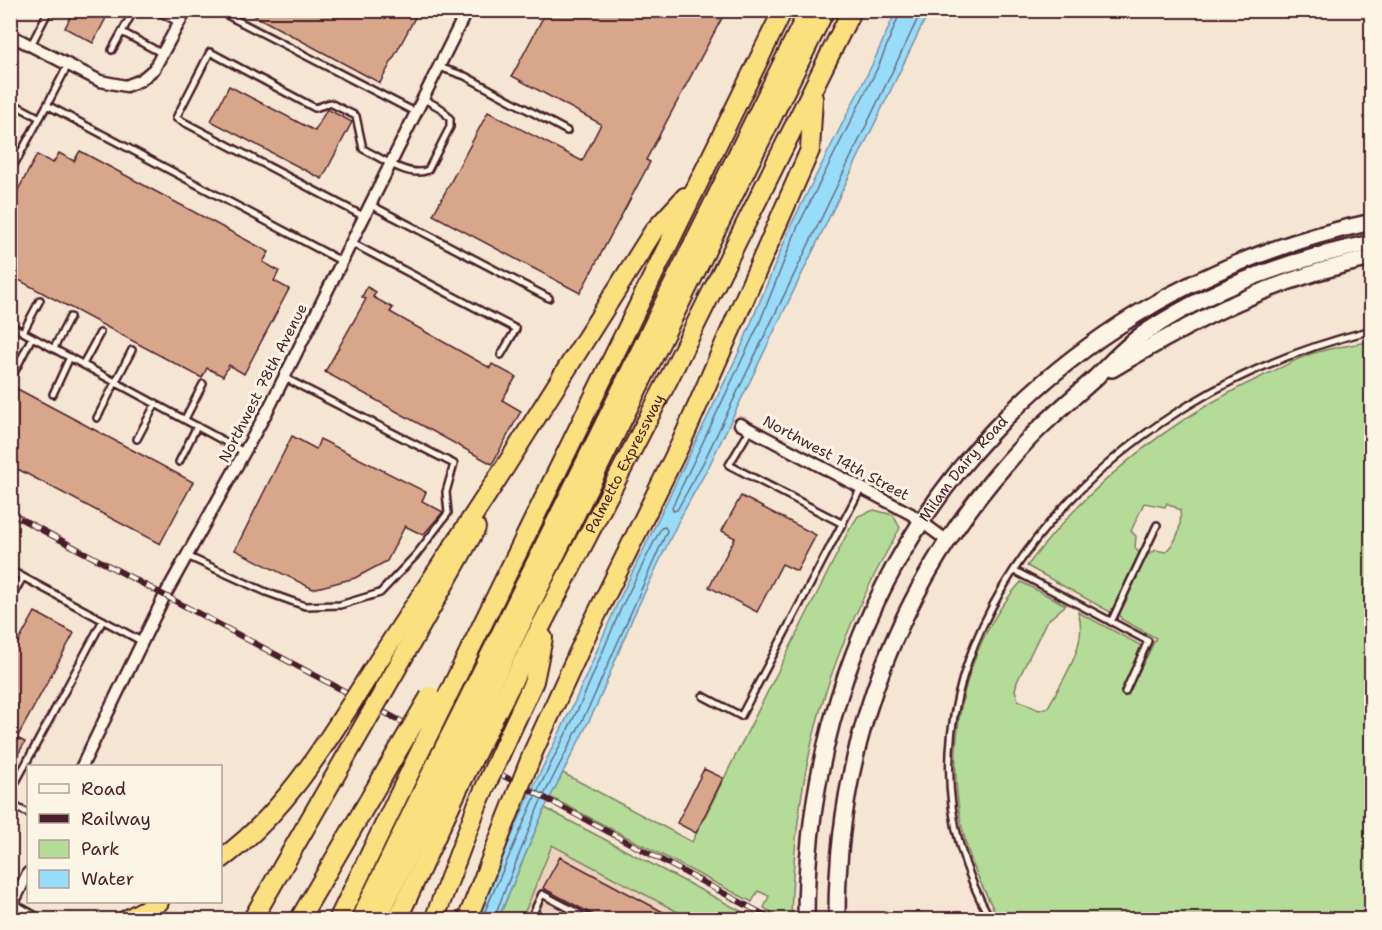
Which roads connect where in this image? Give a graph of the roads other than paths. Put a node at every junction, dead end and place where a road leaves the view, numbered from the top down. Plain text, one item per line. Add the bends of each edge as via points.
1 (49, 10) edge
2 (134, 10) edge
3 (156, 10) edge
4 (186, 10) edge
5 (217, 10) edge
6 (783, 10) edge
7 (809, 10) edge
8 (825, 10) edge
9 (852, 10) edge
10 (464, 12) edge
11 (179, 23) junction
12 (122, 32) junction
13 (10, 34) edge
14 (31, 45) junction
15 (112, 50) dead end
16 (164, 54) junction
17 (68, 65) junction
18 (439, 67) junction
19 (814, 87) junction
20 (423, 98) junction
21 (10, 102) edge
22 (47, 105) junction
23 (415, 112) junction
24 (40, 118) junction
25 (567, 131) dead end
26 (10, 153) edge
27 (19, 157) junction
28 (390, 162) junction
29 (10, 172) edge
30 (698, 183) junction
31 (369, 204) junction
32 (363, 216) junction
33 (1371, 222) edge
34 (350, 242) junction
35 (1371, 243) edge
36 (1371, 258) edge
37 (341, 261) junction
38 (549, 298) dead end
39 (40, 300) dead end
40 (70, 317) dead end
41 (10, 325) edge
42 (1371, 330) edge
43 (23, 332) junction
44 (100, 333) dead end
45 (32, 337) junction
46 (54, 348) junction
47 (132, 350) dead end
48 (501, 354) dead end
49 (70, 357) junction
50 (83, 364) junction
51 (14, 373) dead end
52 (285, 378) junction
53 (1094, 379) junction
54 (116, 382) junction
55 (203, 384) dead end
56 (53, 394) dead end
57 (156, 403) junction
58 (97, 418) dead end
59 (185, 419) junction
60 (197, 426) junction
61 (745, 427) joint
62 (137, 439) dead end
63 (245, 453) junction
64 (178, 462) dead end
65 (505, 467) junction
66 (861, 488) junction
67 (921, 522) junction
68 (843, 524) junction
69 (1157, 525) dead end
70 (946, 540) junction
71 (187, 556) junction
72 (10, 570) edge
73 (1015, 571) junction
74 (23, 577) junction
75 (10, 600) edge
76 (547, 616) junction
77 (103, 620) junction
78 (1111, 622) junction
79 (142, 642) junction
80 (1125, 692) dead end
81 (703, 696) dead end
82 (437, 699) junction
83 (475, 719) junction
84 (82, 765) edge
85 (443, 783) junction
86 (10, 793) edge
87 (10, 804) edge
88 (27, 812) edge
89 (222, 858) edge
90 (27, 875) edge
91 (157, 903) edge
92 (11, 908) edge
93 (33, 920) edge
94 (126, 920) edge
95 (252, 920) edge
96 (299, 920) edge
97 (338, 920) edge
98 (360, 920) edge
99 (377, 920) edge
100 (397, 920) edge
101 (434, 920) edge
102 (467, 920) edge
103 (530, 920) edge
104 (591, 920) edge
105 (806, 920) edge
106 (837, 920) edge
107 (991, 920) edge

1 - 14 lane
2 - 12 lane
3 - 11 lane
4 - 11 street
5 - 23 lane
6 - 30 highway
7 - 83 highway
8 - 83 highway
9 - 19 highway, Palmetto Expressway
10 - 18 street, Northwest 78th Avenue
11 - 16 street
12 - 15 lane
12 - 16 lane
13 - 14 street
14 - 17 street
16 - 17 street via 154,69 135,83 111,85
17 - 22 lane
18 - 20 street, Northwest 78th Avenue
18 - 25 lane via 465,76
19 - 76 highway, Palmetto Expressway
19 - 102 highway, bridge via 810,150 681,443 534,750
20 - 23 street, Northwest 78th Avenue
20 - 28 lane via 450,119 450,127 428,170 415,172
21 - 24 lane
22 - 24 lane
22 - 37 lane
23 - 28 street, Northwest 78th Avenue
24 - 27 lane
26 - 27 lane
27 - 29 lane
28 - 31 street, Northwest 78th Avenue
28 - 32 lane via 363,148 356,116 330,103 315,108 210,52 176,118
30 - 65 highway via 653,232
30 - 82 highway via 458,674
31 - 32 street, Northwest 78th Avenue
31 - 38 lane
32 - 34 street, Northwest 78th Avenue
33 - 67 main road, Milam Dairy Road via 1237,262 1173,293 1110,331 1053,374 1000,423 953,477
34 - 37 street, Northwest 78th Avenue
34 - 48 lane via 516,329
35 - 53 main road, Milam Dairy Road via 1280,267 1213,295 1130,342
36 - 53 main road, Milam Dairy Road via 1317,271 1240,299 1180,328
37 - 52 street, Northwest 78th Avenue
39 - 43 lane
40 - 46 lane
41 - 43 lane
42 - 73 lane via 1268,364 1218,388 1163,422 1077,495
43 - 45 lane
44 - 50 lane
45 - 46 lane
45 - 51 lane
46 - 49 lane
47 - 54 lane
49 - 50 lane
49 - 56 lane
50 - 54 lane
52 - 63 street, Northwest 78th Avenue
52 - 71 lane via 454,464 446,492 448,513 380,593 340,605 304,606
53 - 70 main road, Milam Dairy Road via 1018,450
54 - 57 lane
54 - 58 lane
55 - 59 lane
57 - 59 lane
57 - 62 lane
59 - 60 lane
60 - 63 lane
60 - 64 lane
61 - 66 street, Northwest 14th Street
61 - 68 lane via 729,465
63 - 71 street, Northwest 78th Avenue
65 - 89 highway, bridge via 302,777 270,816
65 - 95 highway, bridge via 462,555
66 - 67 street, Northwest 14th Street
66 - 68 lane
67 - 70 street, Northwest 14th Street
67 - 105 main road, Milam Dairy Road via 896,561 867,621 833,714 811,819
68 - 81 lane via 741,716
69 - 78 lane
70 - 106 main road, Milam Dairy Road via 895,634 863,721 843,816
71 - 79 street, Northwest 78th Avenue
72 - 74 lane
73 - 78 lane
73 - 107 lane via 987,615 968,656 955,700 948,752 958,840 972,882
74 - 75 lane
74 - 77 lane
76 - 83 highway, Palmetto Expressway
76 - 101 highway, bridge via 534,681 478,803
77 - 79 lane
77 - 86 lane
78 - 80 lane via 1148,641
79 - 84 street, Northwest 78th Avenue
82 - 96 highway, bridge via 394,757
82 - 97 highway, bridge via 412,768
83 - 85 highway, Palmetto Expressway, bridge
83 - 85 highway, bridge
85 - 98 highway
85 - 99 highway
85 - 100 highway, Palmetto Expressway
87 - 88 lane
90 - 92 street
91 - 94 highway
92 - 93 main road
103 - 104 lane via 542,894

